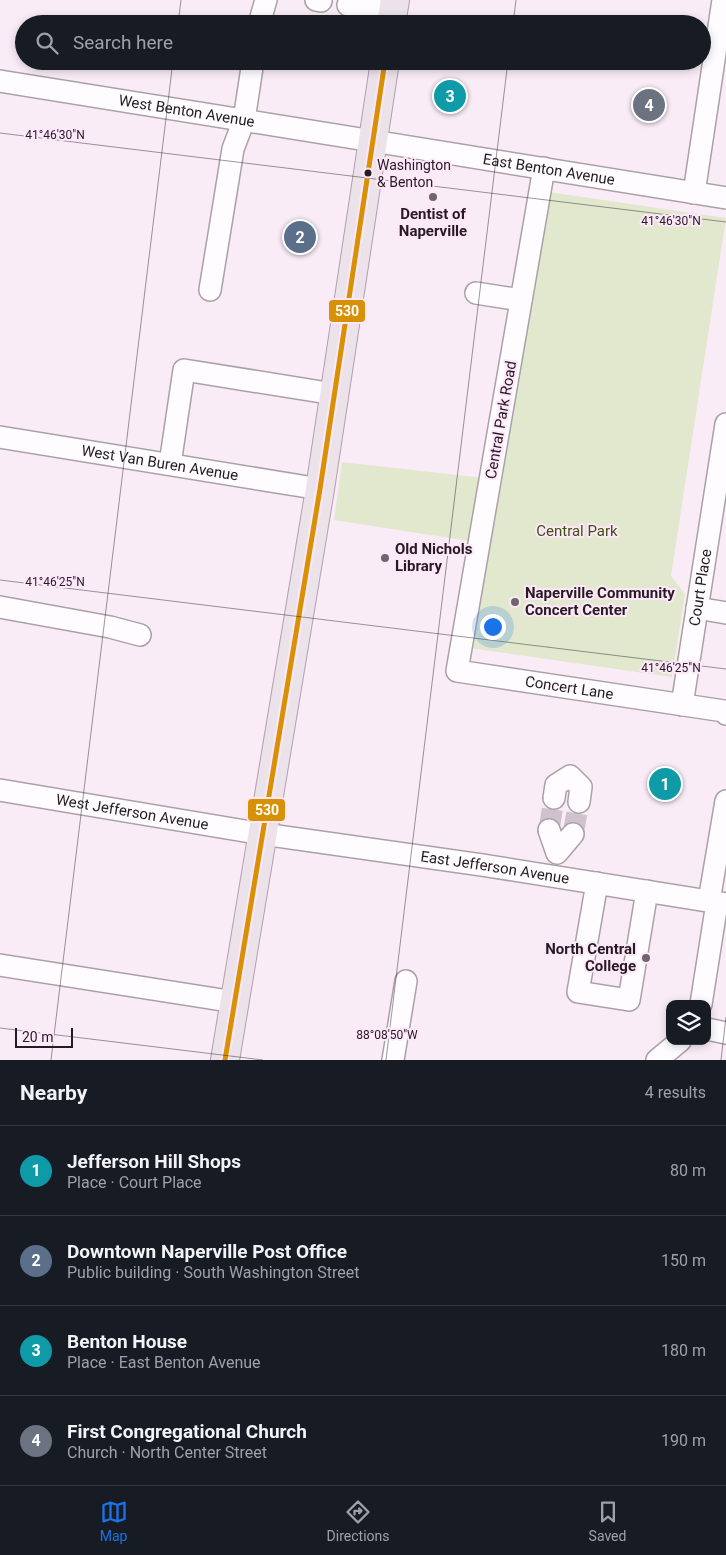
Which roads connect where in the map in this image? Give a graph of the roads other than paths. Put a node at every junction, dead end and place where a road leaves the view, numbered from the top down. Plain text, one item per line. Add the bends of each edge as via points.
1 (266, 0) edge
2 (723, 0) edge
3 (348, 5) dead end
4 (393, 12) edge
5 (262, 15) edge
6 (252, 70) edge
7 (384, 70) edge
8 (0, 81) edge
9 (244, 120) junction
10 (372, 141) junction
11 (544, 168) junction
12 (694, 193) junction
13 (726, 198) edge
14 (210, 290) dead end
15 (476, 293) dead end
16 (521, 300) junction
17 (334, 394) junction
18 (726, 424) edge
19 (0, 437) edge
20 (170, 464) junction
21 (320, 489) junction
22 (718, 525) edge
23 (0, 607) edge
24 (697, 608) junction
25 (726, 613) edge
26 (140, 635) dead end
27 (457, 671) joint
28 (682, 705) junction
29 (726, 714) edge
30 (0, 790) edge
31 (554, 798) tunnel mouth
32 (726, 801) edge
33 (579, 802) tunnel mouth
34 (548, 830) tunnel mouth
35 (263, 834) junction
36 (573, 834) tunnel mouth
37 (597, 883) junction
38 (647, 891) junction
39 (717, 903) edge
40 (0, 965) edge
41 (406, 981) dead end
42 (702, 1000) edge
43 (235, 1002) junction
44 (711, 1030) edge
45 (726, 1032) edge
46 (675, 1045) edge
47 (225, 1060) edge
48 (394, 1060) edge
49 (657, 1060) edge

1 - 5 street
2 - 12 street
3 - 4 street
6 - 9 street
7 - 10 main road
8 - 9 street, West Benton Avenue
9 - 10 street, West Benton Avenue
9 - 14 street via 233,149
10 - 11 street, East Benton Avenue
10 - 17 main road
11 - 12 street, East Benton Avenue
11 - 16 street, Central Park Road
12 - 13 street, East Benton Avenue
15 - 16 street
16 - 27 street, Central Park Road
17 - 20 street via 184,370
17 - 21 main road
18 - 22 street, Court Place
19 - 20 street, West Van Buren Avenue
20 - 21 street, West Van Buren Avenue
21 - 35 main road
22 - 24 street, Court Place
23 - 26 street
24 - 25 street
24 - 28 street, Court Place
27 - 28 street, Concert Lane
28 - 29 street via 724,711
30 - 35 street, West Jefferson Avenue
31 - 33 street via 556,786 570,776 581,787
32 - 39 street
34 - 36 street via 557,853
35 - 37 street, East Jefferson Avenue
35 - 43 main road
37 - 38 street, East Jefferson Avenue
37 - 38 street via 578,992 629,1000
38 - 39 street, East Jefferson Avenue
39 - 42 street
40 - 43 street
41 - 48 street
43 - 47 main road
44 - 45 street
46 - 49 street

